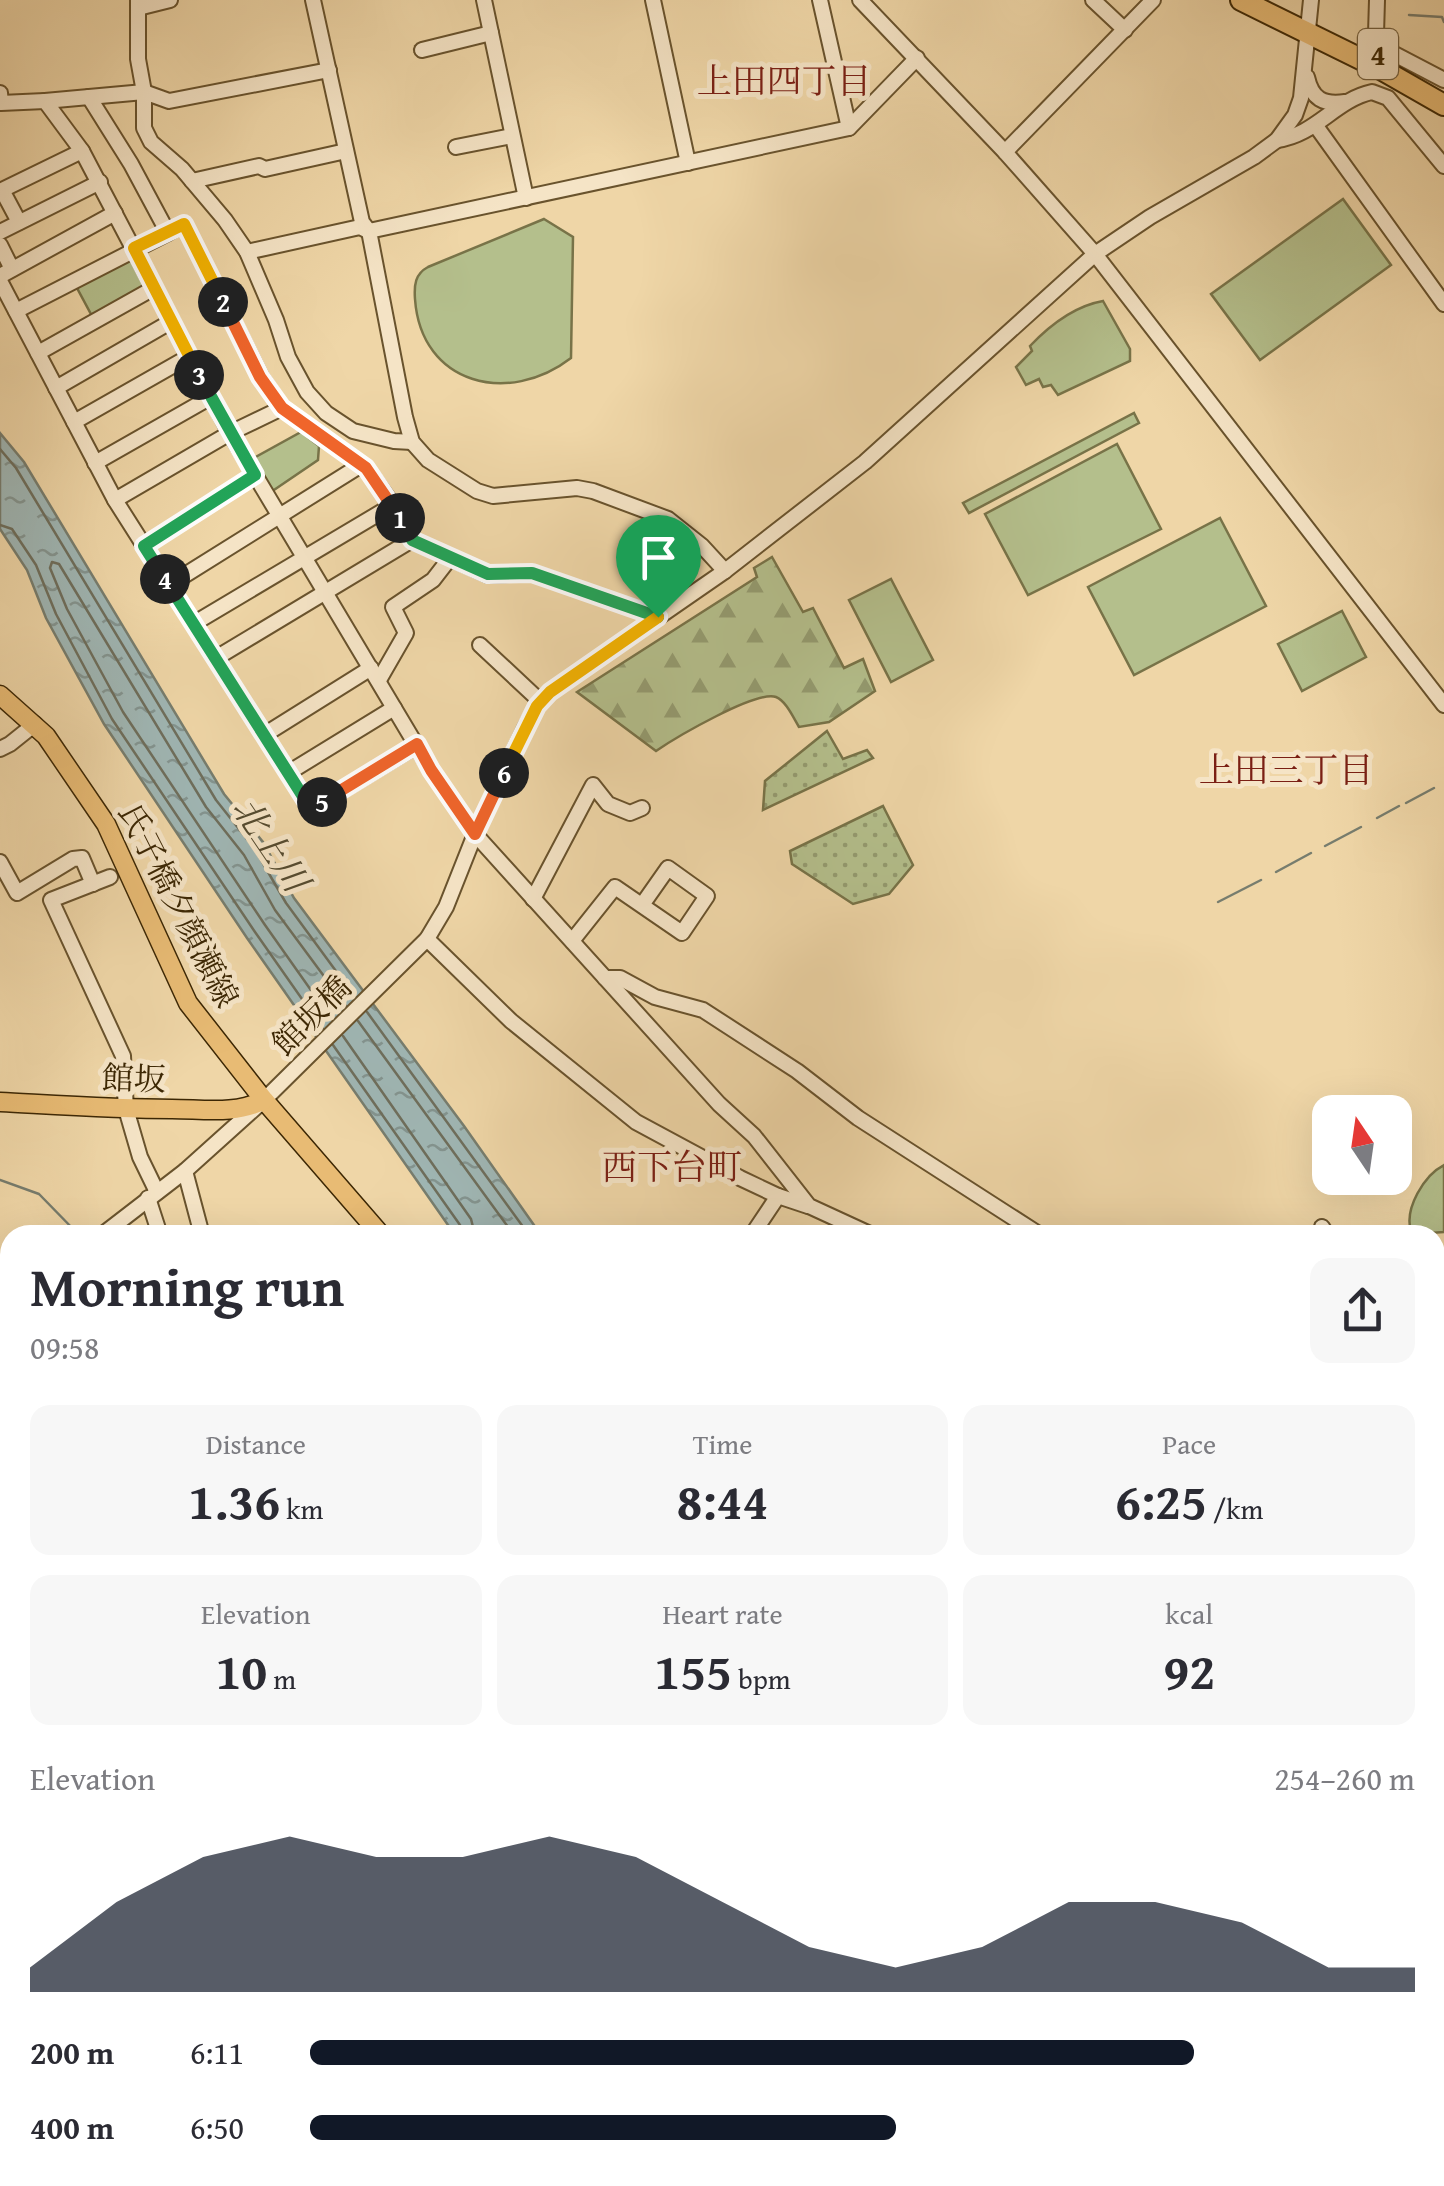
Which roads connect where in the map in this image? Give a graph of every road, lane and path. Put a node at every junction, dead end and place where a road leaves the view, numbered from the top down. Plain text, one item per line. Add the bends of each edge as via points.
1 (170, 0) edge
2 (313, 0) edge
3 (484, 0) edge
4 (653, 0) edge
5 (820, 0) edge
6 (860, 0) edge
7 (1093, 0) edge
8 (1154, 0) edge
9 (1241, 0) edge
10 (1270, 0) edge
11 (1377, 0) edge
12 (138, 4) edge
13 (1310, 18) edge
14 (1125, 30) junction
15 (491, 33) junction
16 (422, 50) dead end
17 (917, 58) junction
18 (329, 70) junction
19 (1306, 72) junction
20 (1444, 80) edge
21 (144, 92) junction
22 (1444, 92) edge
23 (0, 93) edge
24 (89, 97) junction
25 (45, 101) junction
26 (1345, 102) junction
27 (1444, 104) edge
28 (1316, 126) junction
29 (849, 128) junction
30 (512, 136) junction
31 (1278, 140) junction
32 (456, 147) dead end
33 (82, 151) junction
34 (346, 152) junction
35 (1005, 152) junction
36 (688, 162) junction
37 (1444, 166) edge
38 (192, 180) junction
39 (100, 182) junction
40 (526, 198) junction
41 (115, 213) junction
42 (19, 222) junction
43 (369, 231) junction
44 (0, 232) edge
45 (168, 232) junction
46 (0, 245) edge
47 (134, 248) junction
48 (247, 252) junction
49 (1094, 254) junction
50 (4, 275) edge
51 (154, 288) junction
52 (1444, 304) edge
53 (16, 311) junction
54 (172, 321) junction
55 (38, 353) junction
56 (190, 356) junction
57 (56, 388) junction
58 (211, 398) junction
59 (282, 408) junction
60 (74, 422) junction
61 (230, 432) junction
62 (412, 442) junction
63 (95, 463) junction
64 (361, 465) junction
65 (255, 475) junction
66 (115, 500) junction
67 (393, 505) junction
68 (280, 516) junction
69 (412, 540) junction
70 (144, 546) junction
71 (304, 557) junction
72 (450, 558) junction
73 (725, 571) junction
74 (169, 585) junction
75 (326, 592) junction
76 (658, 617) junction
77 (193, 624) junction
78 (480, 645) dead end
79 (216, 658) junction
80 (375, 674) junction
81 (0, 695) edge
82 (541, 702) junction
83 (1444, 704) edge
84 (394, 708) junction
85 (35, 724) junction
86 (264, 735) junction
87 (417, 744) junction
88 (0, 749) edge
89 (288, 773) junction
90 (642, 808) dead end
91 (475, 834) junction
92 (0, 862) edge
93 (110, 877) dead end
94 (93, 884) junction
95 (533, 899) junction
96 (642, 905) junction
97 (427, 939) junction
98 (572, 941) junction
99 (605, 978) junction
100 (264, 1100) junction
101 (0, 1102) edge
102 (126, 1109) junction
103 (185, 1172) junction
104 (153, 1195) junction
105 (778, 1196) junction
106 (809, 1206) junction
107 (115, 1225) edge
108 (158, 1225) edge
109 (199, 1225) edge
110 (368, 1225) edge
111 (759, 1225) edge
112 (850, 1225) edge
113 (1024, 1225) edge

1 - 12 street
2 - 18 street
3 - 15 street
4 - 36 street
5 - 29 street
6 - 17 street
7 - 14 street
8 - 14 street
9 - 13 highway, 4
10 - 13 highway, 4
11 - 20 street via 1379,46
12 - 21 street
13 - 19 street
13 - 22 highway, 4
13 - 27 highway, 4
14 - 35 street
15 - 16 street
15 - 30 street
17 - 29 street
17 - 35 street
18 - 21 street via 169,101
18 - 34 street
19 - 26 street via 1317,98
19 - 31 street via 1302,98
21 - 24 street
21 - 38 street via 150,142
23 - 25 street via 1,103
24 - 25 street
24 - 45 street
25 - 33 street
26 - 28 street
26 - 37 street via 1372,92 1388,98
28 - 31 street
28 - 52 street
29 - 36 street
30 - 32 street
30 - 40 street
31 - 49 street
33 - 39 street
33 - 42 street via 2,190
34 - 38 street
34 - 43 street
35 - 49 street
36 - 40 street
38 - 48 street
39 - 41 street
39 - 42 street
40 - 43 street
41 - 47 street
41 - 50 street
42 - 44 street
43 - 48 street via 360,227
43 - 62 street
45 - 47 street
45 - 59 street via 184,224
46 - 50 street
47 - 51 street
47 - 53 street
48 - 62 street via 307,392 353,431
49 - 73 street via 865,462
49 - 83 street
50 - 53 street
51 - 54 street
51 - 55 street
53 - 55 street
54 - 56 street
54 - 57 street
55 - 57 street
56 - 58 street
56 - 60 street
57 - 60 street
58 - 61 street
58 - 63 street
59 - 61 street
59 - 64 street
60 - 63 street
61 - 65 street
61 - 66 street
62 - 73 street via 428,460 493,496 577,488 668,519
63 - 66 street
64 - 67 street
64 - 68 street
65 - 68 street
65 - 70 street
66 - 70 street
67 - 69 street
67 - 71 street
68 - 71 street
68 - 74 street
69 - 72 street
69 - 75 street
70 - 74 street
71 - 75 street
71 - 77 street
72 - 76 street via 488,574 543,576
72 - 80 street via 433,580 392,608 406,633
73 - 76 street
74 - 77 street
75 - 79 street
75 - 80 street
76 - 82 street
77 - 79 street
78 - 82 street
79 - 86 street
80 - 84 street
80 - 86 street
81 - 85 main road, 氏子橋夕顔瀬線
82 - 91 street, 館坂橋
84 - 87 street
84 - 89 street
85 - 88 street
85 - 100 main road, 氏子橋夕顔瀬線 via 106,824 188,1003
86 - 89 street
87 - 89 street via 311,809
87 - 91 street
90 - 95 street via 630,813 608,804 593,785
91 - 95 street
91 - 97 street, 館坂橋
92 - 94 street via 17,893 73,859 82,858
93 - 94 street
94 - 102 street via 50,900 123,1056
95 - 98 street
96 - 96 street via 682,933 707,896 668,868
96 - 98 street via 615,887
97 - 100 street, 館坂橋
97 - 105 street via 511,1021 636,1122
98 - 99 street
99 - 106 street via 754,1136
99 - 113 street via 703,1010
100 - 102 main road, 館坂 via 231,1110
100 - 103 street, 館坂橋
100 - 110 main road, 氏子橋夕顔瀬線
101 - 102 main road, 館坂
102 - 104 street
103 - 104 street, 館坂橋
103 - 109 street
104 - 107 street, 館坂橋
104 - 108 street
105 - 106 street
105 - 111 street
106 - 112 street

